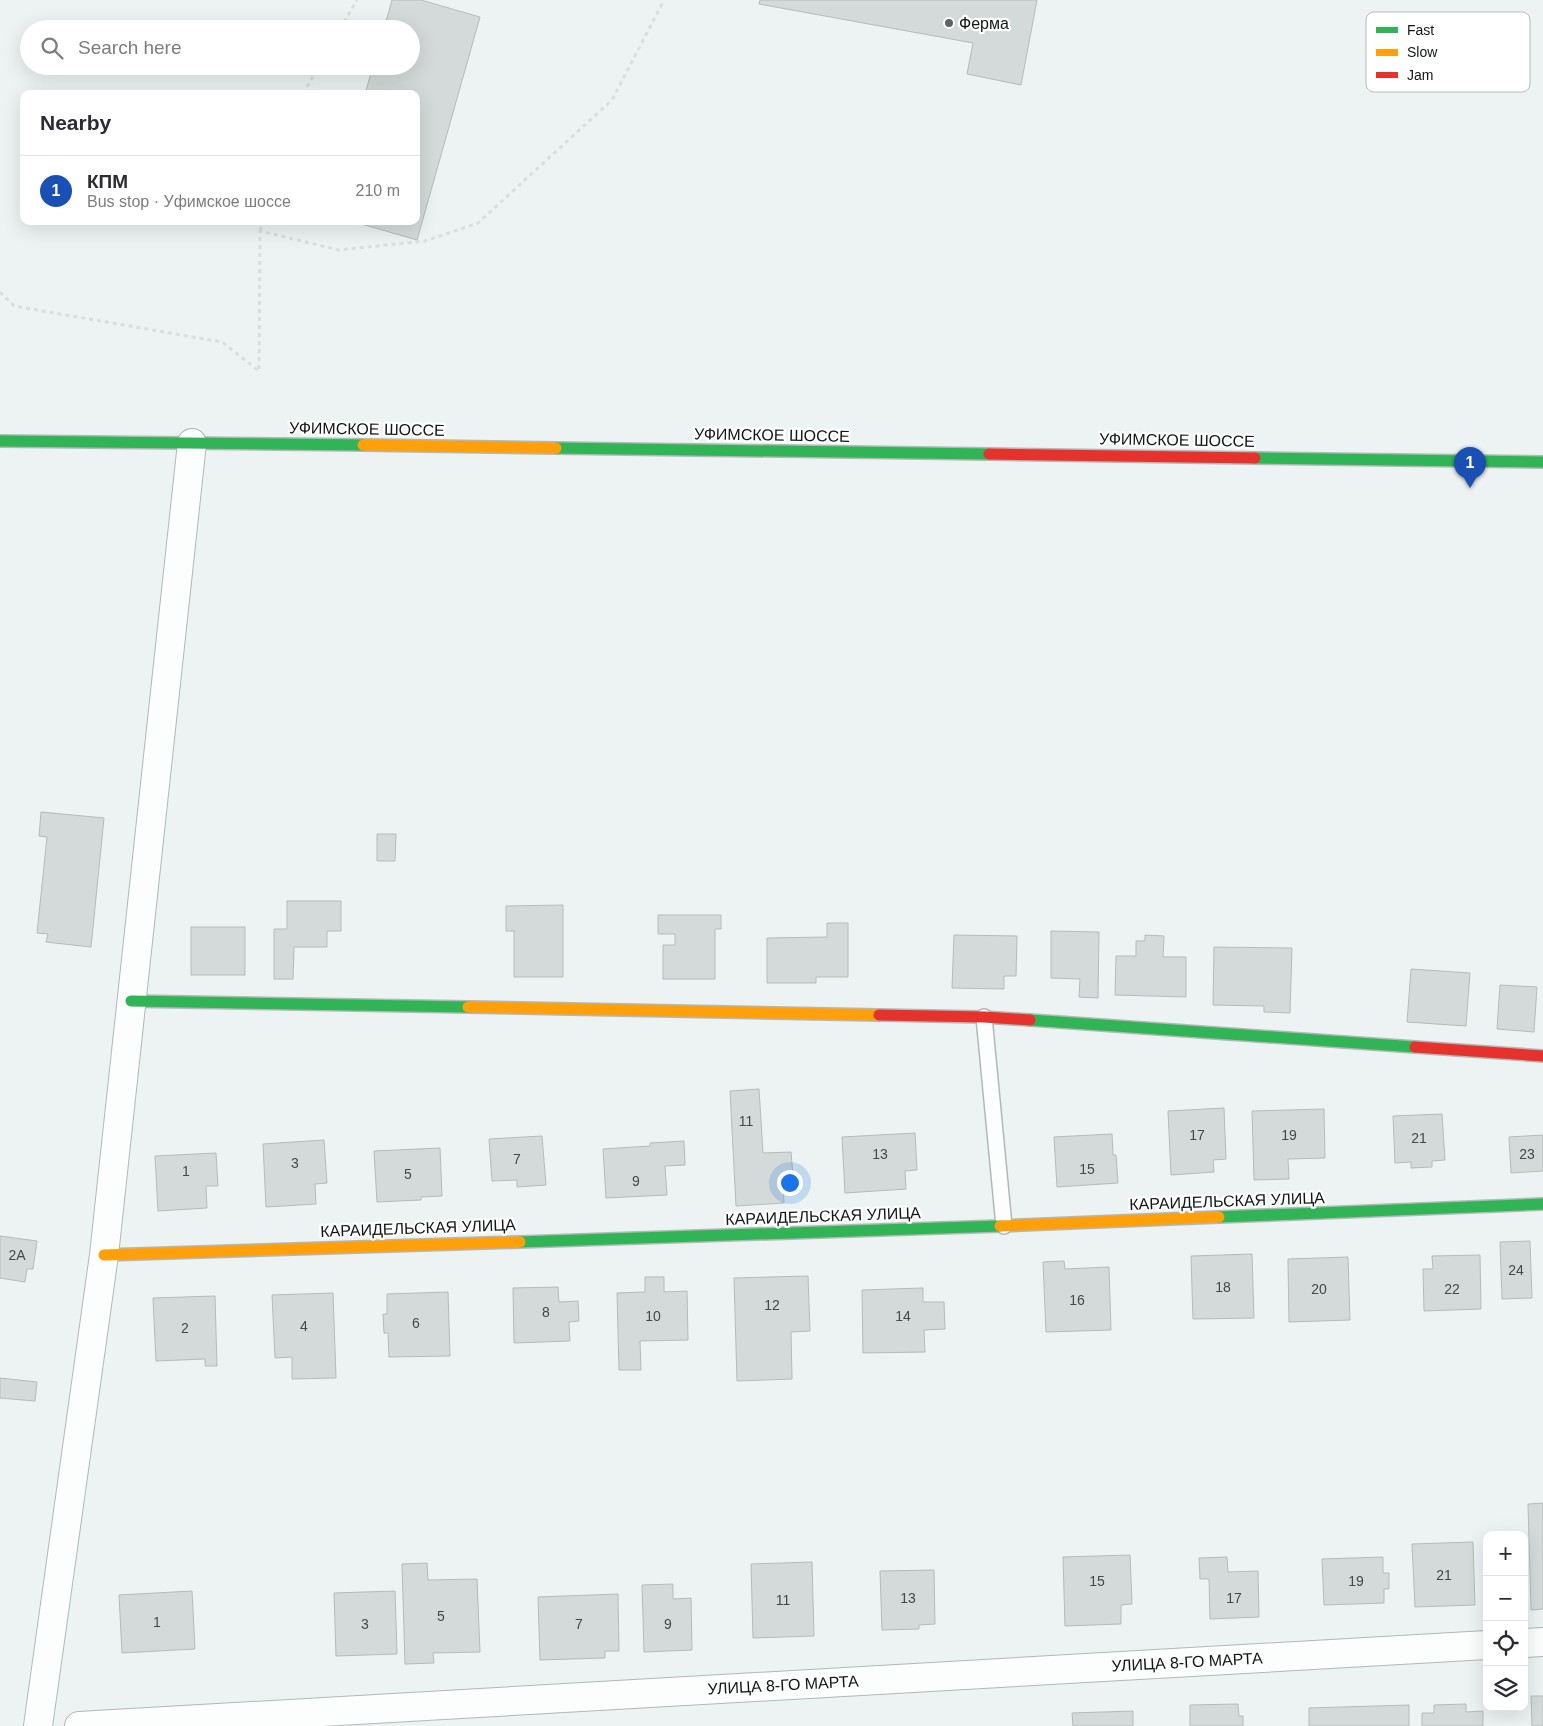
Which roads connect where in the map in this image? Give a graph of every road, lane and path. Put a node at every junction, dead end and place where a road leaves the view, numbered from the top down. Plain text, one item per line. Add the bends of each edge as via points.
1 (357, 0) edge
2 (664, 0) edge
3 (345, 20) edge
4 (314, 75) edge
5 (305, 90) edge
6 (262, 225) edge
7 (260, 231) junction
8 (0, 292) edge
9 (0, 442) edge
10 (192, 442) junction
11 (1543, 462) edge
12 (132, 1001) junction
13 (984, 1018) junction
14 (1543, 1056) edge
15 (1543, 1204) edge
16 (1004, 1226) junction
17 (104, 1255) junction
18 (1543, 1642) edge
19 (1528, 1643) edge
20 (1483, 1645) edge
21 (38, 1726) edge
22 (79, 1726) edge

1 - 3 path
2 - 7 path via 612,100 478,223 424,241 339,250
4 - 5 path
6 - 7 path
7 - 8 path via 259,371 222,342 14,306
9 - 10 street, УФИМСКОЕ ШОССЕ
10 - 11 street, УФИМСКОЕ ШОССЕ
10 - 12 street
12 - 13 street
12 - 17 street
13 - 14 street
13 - 16 lane
15 - 16 street, КАРАИДЕЛЬСКАЯ УЛИЦА
16 - 17 street, КАРАИДЕЛЬСКАЯ УЛИЦА
17 - 21 street
18 - 19 street
20 - 22 street, УЛИЦА 8-ГО МАРТА

